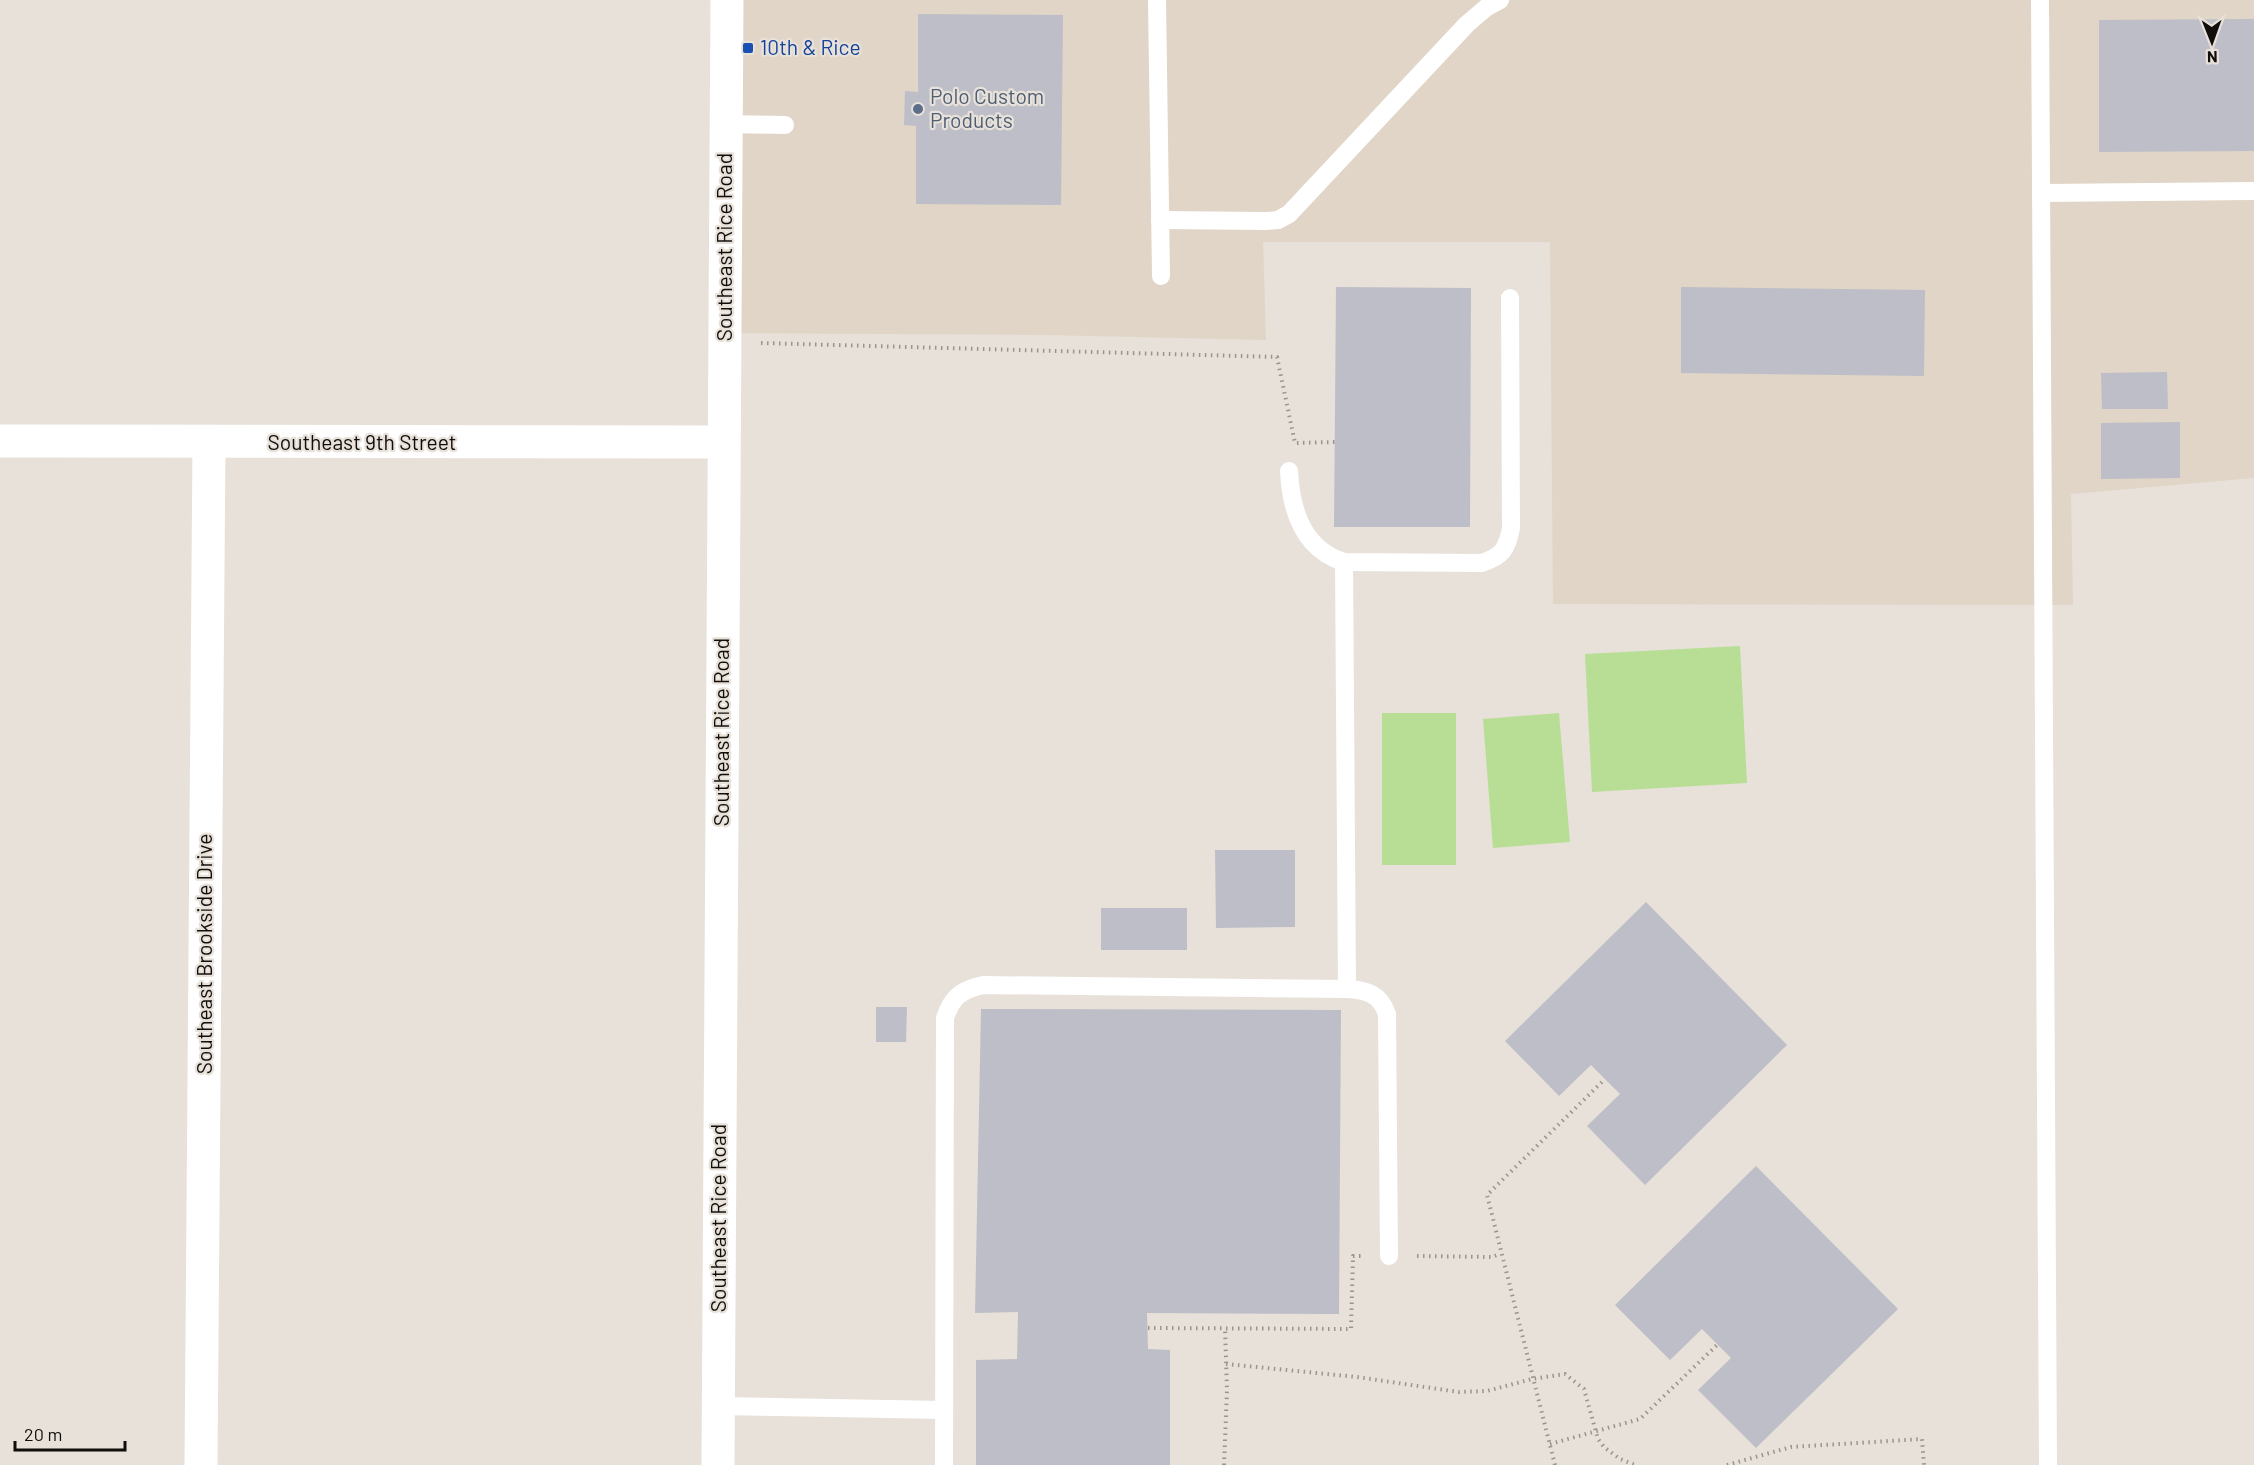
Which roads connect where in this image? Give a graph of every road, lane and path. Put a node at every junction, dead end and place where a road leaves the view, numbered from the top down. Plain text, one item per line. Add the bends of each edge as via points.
1 (727, 0) edge
2 (1157, 0) edge
3 (1500, 0) edge
4 (2040, 0) edge
5 (726, 124) junction
6 (784, 124) dead end
7 (2254, 191) edge
8 (2041, 193) junction
9 (1160, 220) junction
10 (1161, 276) dead end
11 (1510, 298) dead end
12 (757, 343) dead end
13 (0, 441) edge
14 (724, 442) junction
15 (1335, 442) dead end
16 (209, 443) junction
17 (1289, 471) dead end
18 (1344, 562) junction
19 (1347, 989) junction
20 (1605, 1079) dead end
21 (1500, 1254) junction
22 (1389, 1256) junction
23 (1148, 1328) dead end
24 (1225, 1328) junction
25 (1717, 1345) dead end
26 (1226, 1364) junction
27 (1532, 1378) junction
28 (718, 1406) junction
29 (944, 1410) junction
30 (1596, 1432) junction
31 (1550, 1444) junction
32 (201, 1465) edge
33 (718, 1465) edge
34 (944, 1465) edge
35 (1224, 1465) edge
36 (1555, 1465) edge
37 (1635, 1465) edge
38 (1727, 1465) edge
39 (1924, 1465) edge
40 (2048, 1465) edge

1 - 5 street, Southeast Rice Road
2 - 9 lane
3 - 9 lane via 1467,24 1289,214 1268,221
4 - 8 lane
5 - 6 lane
5 - 14 street, Southeast Rice Road
7 - 8 lane
8 - 40 lane
9 - 10 lane
11 - 18 lane via 1508,546 1498,558 1481,562
12 - 15 path via 1277,357 1295,443
13 - 16 street, Southeast 9th Street
14 - 16 street, Southeast 9th Street
14 - 28 street, Southeast Rice Road
16 - 32 street, Southeast Brookside Drive
17 - 18 lane via 1290,496 1304,533 1316,547
18 - 19 lane
19 - 22 lane via 1373,993 1383,1002 1387,1014
19 - 29 lane via 983,986 960,993 950,1002 945,1018
20 - 21 path via 1487,1195
21 - 22 path
21 - 27 path
22 - 24 path via 1353,1256 1351,1329
23 - 24 path
24 - 26 path
25 - 30 path via 1640,1419
26 - 27 path via 1459,1392 1487,1392
26 - 35 path
27 - 30 path via 1565,1374 1584,1389
27 - 31 path
28 - 29 lane
28 - 33 street, Southeast Rice Road
29 - 34 lane
30 - 31 path
30 - 37 path via 1604,1447
31 - 36 path
38 - 39 path via 1791,1447 1922,1439

